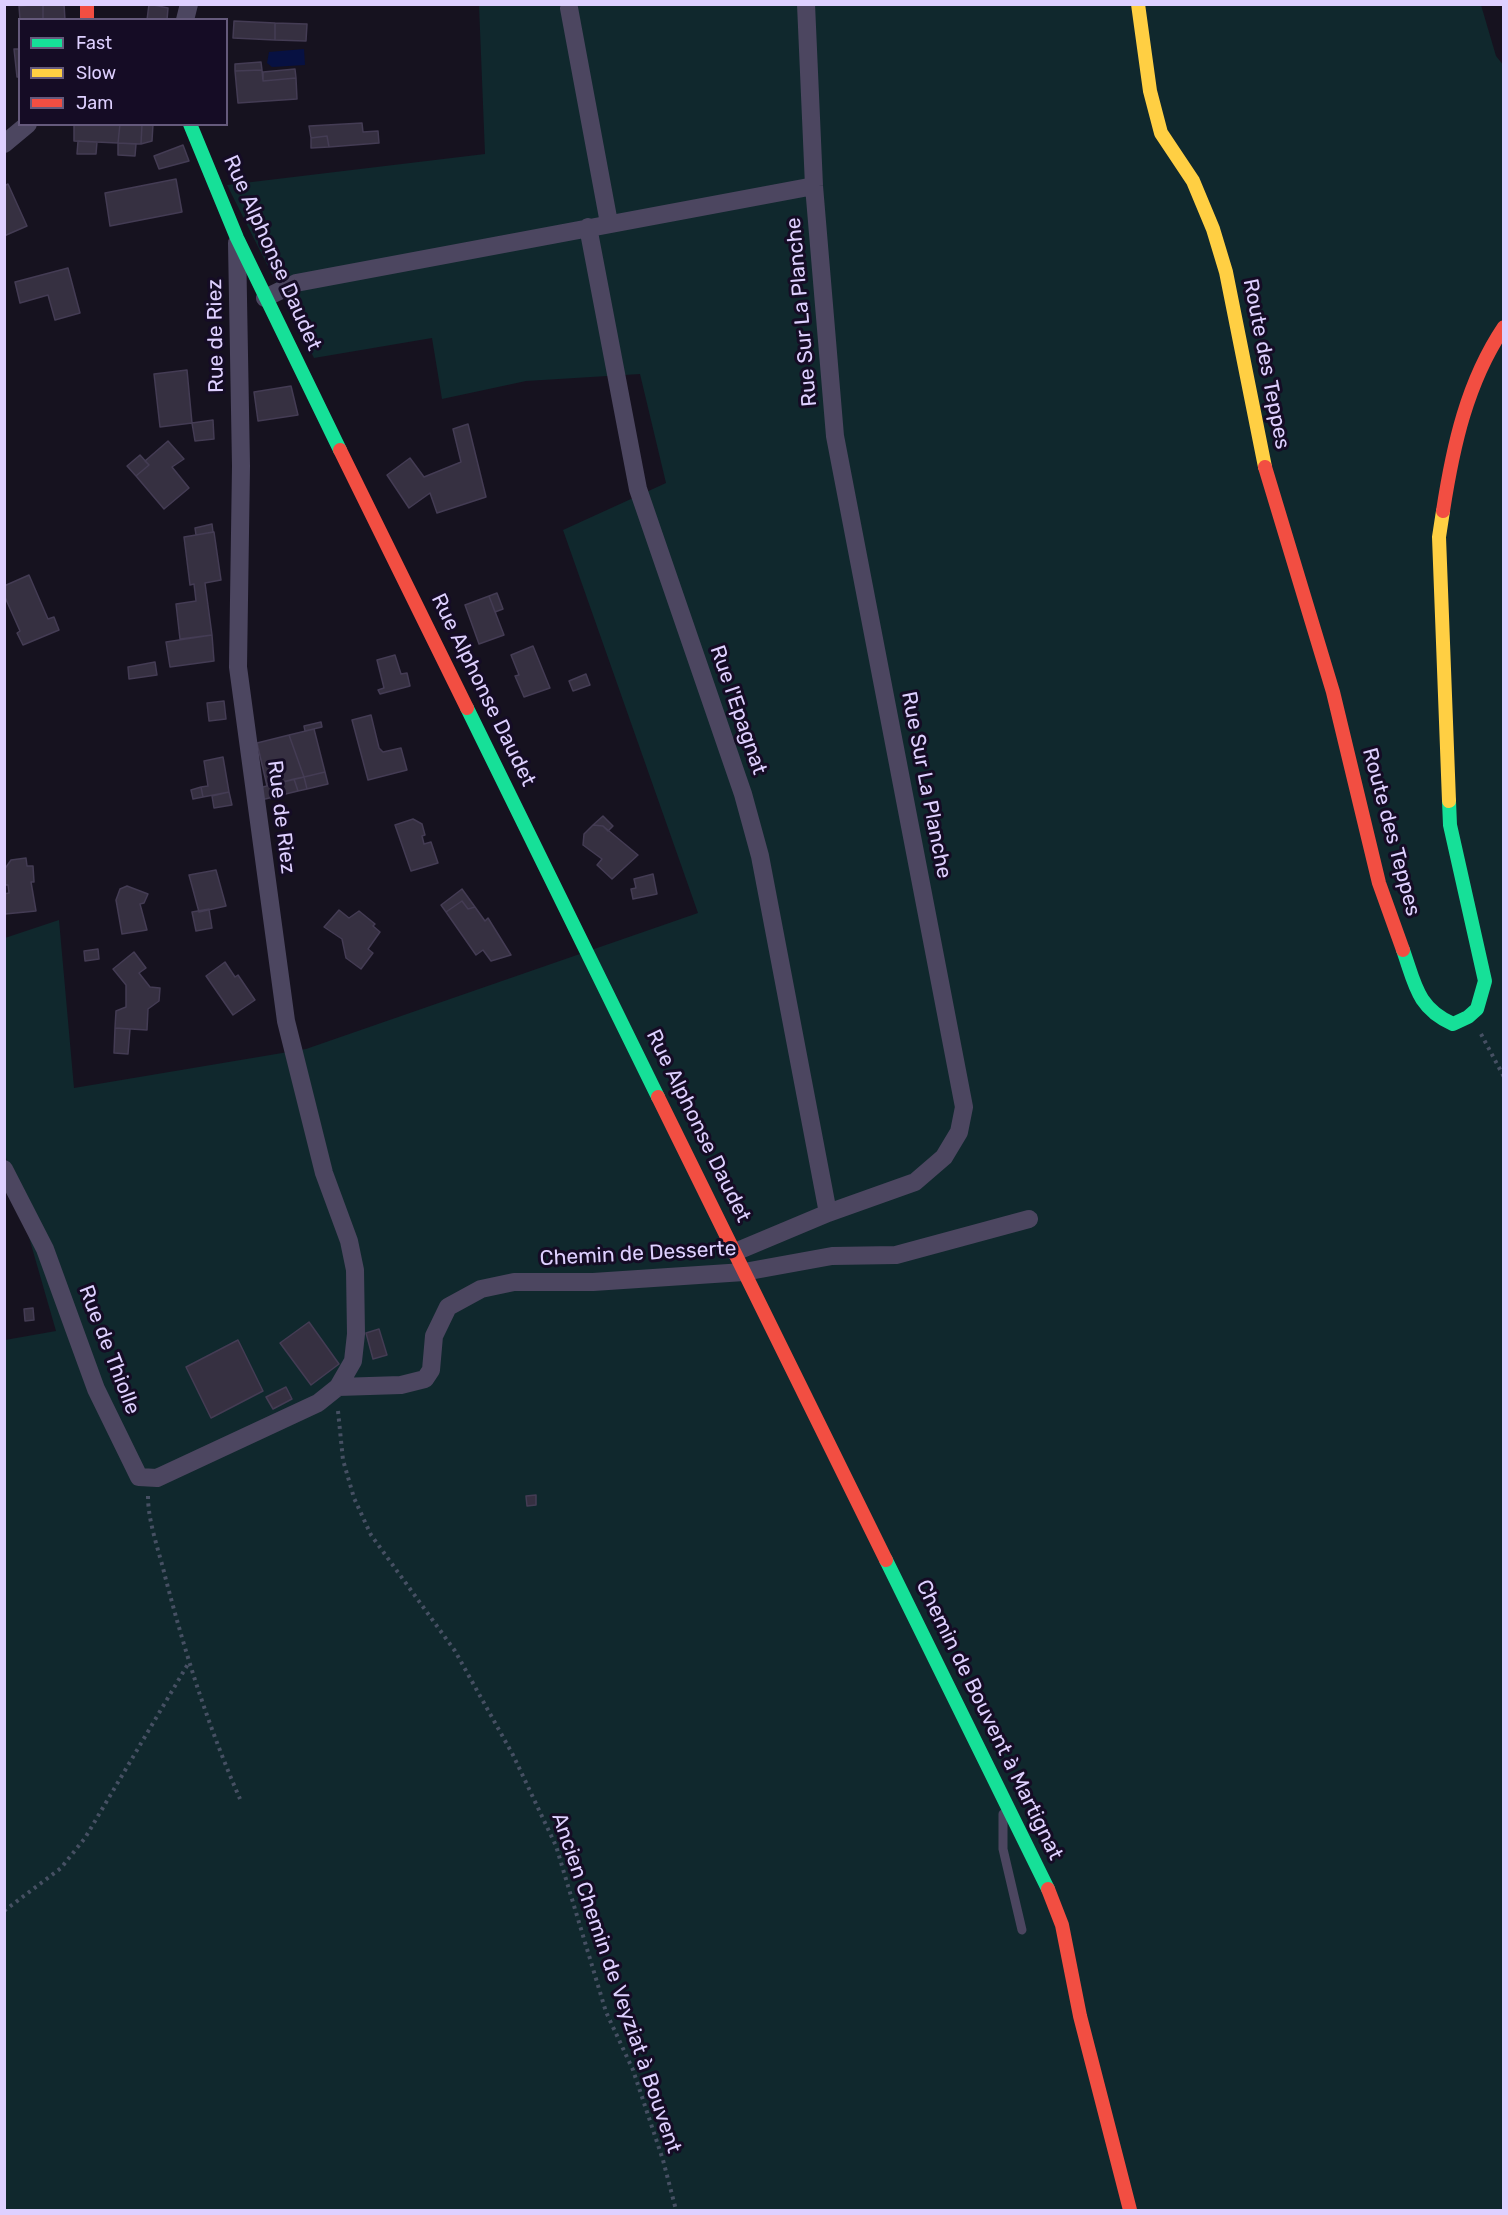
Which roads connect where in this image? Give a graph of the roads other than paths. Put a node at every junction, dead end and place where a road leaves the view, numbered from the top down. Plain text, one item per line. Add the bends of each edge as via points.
1 (806, 4) edge
2 (1138, 4) edge
3 (569, 8) dead end
4 (26, 126) edge
5 (191, 126) edge
6 (4, 144) edge
7 (814, 186) junction
8 (609, 223) junction
9 (588, 227) junction
10 (237, 238) junction
11 (265, 298) junction
12 (1503, 327) edge
13 (4, 1169) edge
14 (828, 1213) junction
15 (1029, 1219) dead end
16 (735, 1252) junction
17 (744, 1272) junction
18 (338, 1387) junction
19 (1003, 1796) junction
20 (1022, 1930) dead end
21 (1130, 2211) edge

1 - 7 street, Rue Sur La Planche
2 - 12 street, Route des Teppes via 1150,91 1161,133 1193,181 1226,272 1268,484 1333,692 1378,883 1420,1000 1437,1017 1453,1024 1471,1018 1482,1003 1485,981 1450,825 1439,537 1452,451 1484,357
3 - 8 street
4 - 6 street
5 - 10 street, Rue Alphonse Daudet
7 - 8 street
7 - 14 street, Rue Sur La Planche via 835,436 964,1107 958,1132 944,1157 915,1182
8 - 9 street
9 - 11 street via 296,283
9 - 14 street, Rue l'Epagnat via 638,489 743,794 760,856
10 - 11 street, Rue Alphonse Daudet
10 - 18 street, Rue de Riez via 241,466 238,667 286,1021 324,1173 349,1241 355,1270 353,1361
11 - 16 street, Rue Alphonse Daudet
13 - 18 street, Rue de Thiolle via 45,1249 96,1389 139,1477 157,1478 318,1403
14 - 16 street, Rue Sur La Planche
15 - 17 street, Chemin de Desserte via 897,1255 832,1257
16 - 17 street, Rue Alphonse Daudet
17 - 18 street, Chemin de Desserte via 514,1282 481,1289 448,1306 434,1336 431,1370 425,1379 401,1385
17 - 19 street, Chemin de Bouvent à Martignat
19 - 20 lane via 1003,1849
19 - 21 street, Chemin de Bouvent à Martignat via 1062,1925 1080,2016

